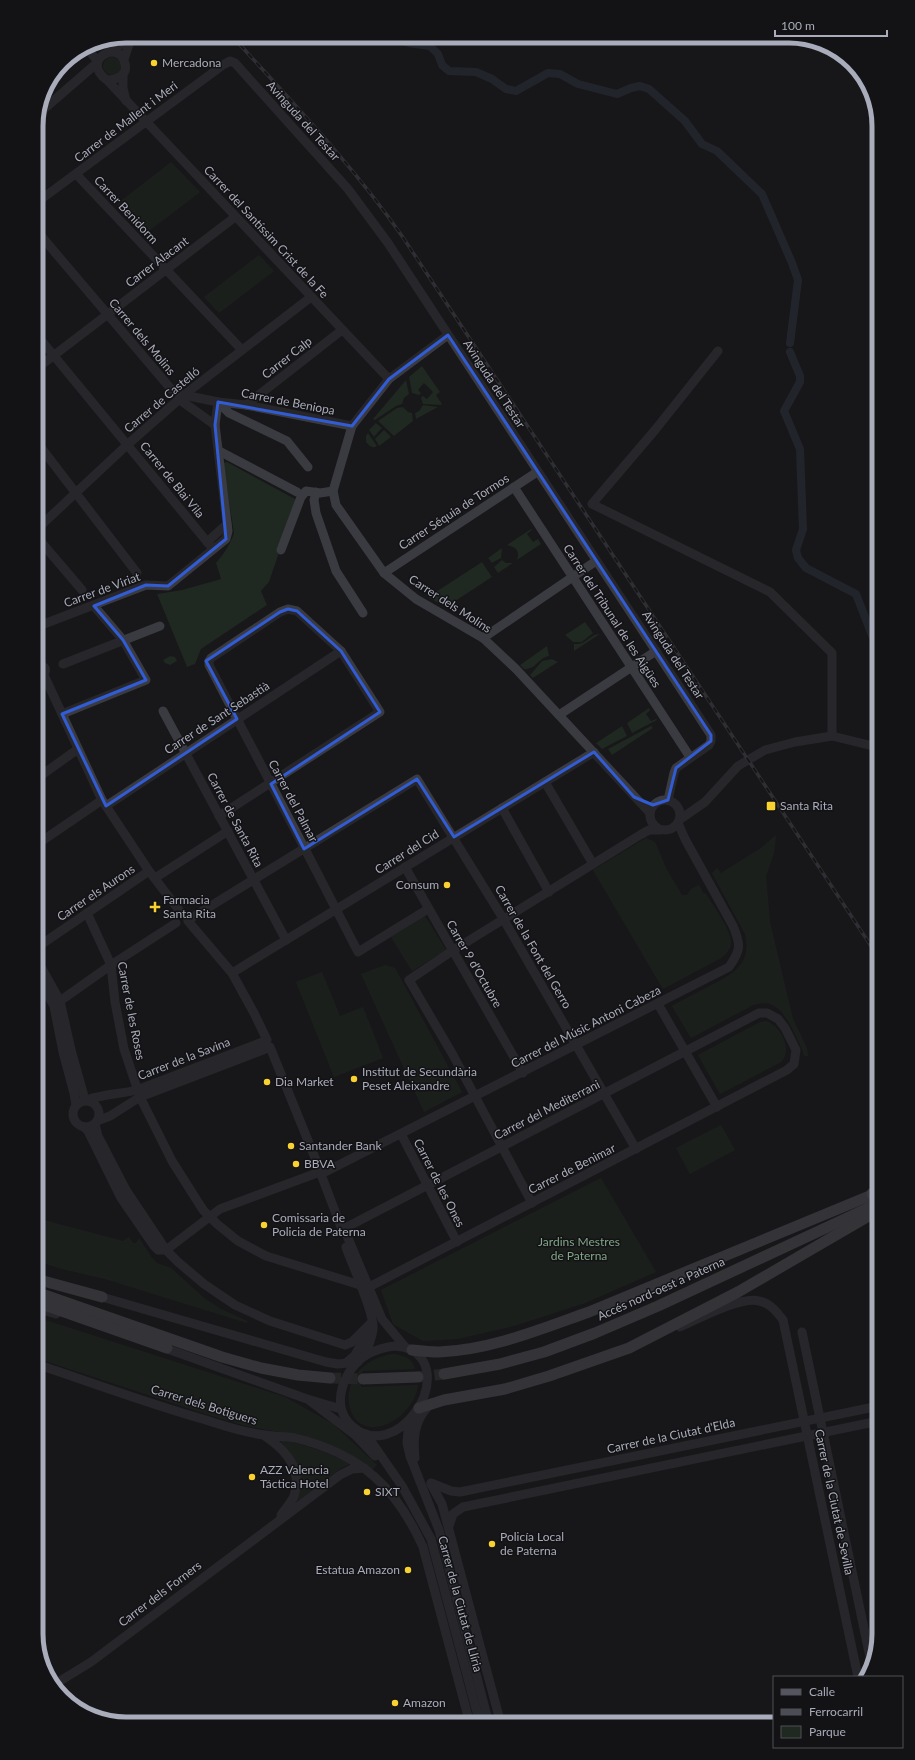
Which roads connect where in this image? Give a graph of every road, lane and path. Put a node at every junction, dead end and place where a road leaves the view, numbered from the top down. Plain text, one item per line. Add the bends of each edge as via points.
1 (122, 43) edge
2 (129, 43) edge
3 (89, 52) edge
4 (112, 52) junction
5 (124, 59) junction
6 (230, 61) joint
7 (98, 62) junction
8 (123, 74) junction
9 (104, 77) junction
10 (81, 78) junction
11 (126, 101) junction
12 (45, 108) edge
13 (145, 122) junction
14 (76, 174) junction
15 (43, 199) edge
16 (235, 217) junction
17 (43, 238) edge
18 (166, 270) junction
19 (311, 297) junction
20 (108, 314) junction
21 (342, 330) junction
22 (448, 335) junction
23 (43, 342) edge
24 (242, 350) junction
25 (718, 351) dead end
26 (54, 355) junction
27 (43, 364) edge
28 (389, 379) junction
29 (182, 398) junction
30 (218, 402) junction
31 (246, 406) junction
32 (215, 425) junction
33 (352, 426) junction
34 (127, 445) junction
35 (43, 450) edge
36 (219, 451) junction
37 (308, 468) dead end
38 (537, 472) junction
39 (514, 487) junction
40 (332, 491) junction
41 (296, 492) dead end
42 (316, 492) junction
43 (76, 493) junction
44 (43, 524) edge
45 (227, 524) junction
46 (207, 542) junction
47 (43, 544) edge
48 (214, 549) junction
49 (281, 550) dead end
50 (596, 561) junction
51 (137, 573) dead end
52 (384, 573) junction
53 (573, 577) junction
54 (82, 590) dead end
55 (94, 606) junction
56 (363, 613) dead end
57 (43, 624) edge
58 (160, 626) dead end
59 (483, 638) junction
60 (123, 640) junction
61 (341, 651) junction
62 (656, 651) junction
63 (63, 664) dead end
64 (632, 667) junction
65 (43, 678) edge
66 (163, 711) dead end
67 (62, 714) junction
68 (559, 715) junction
69 (237, 719) junction
70 (832, 736) junction
71 (872, 744) edge
72 (78, 749) junction
73 (594, 752) junction
74 (186, 753) junction
75 (690, 758) junction
76 (43, 774) edge
77 (545, 782) junction
78 (270, 784) junction
79 (672, 802) junction
80 (104, 803) junction
81 (697, 806) junction
82 (502, 808) junction
83 (651, 809) junction
84 (219, 816) junction
85 (676, 824) junction
86 (660, 830) junction
87 (228, 831) junction
88 (454, 837) junction
89 (43, 842) edge
90 (304, 849) junction
91 (593, 864) junction
92 (405, 867) junction
93 (152, 875) junction
94 (253, 879) junction
95 (549, 892) junction
96 (336, 909) junction
97 (428, 909) junction
98 (87, 913) junction
99 (504, 920) junction
100 (184, 921) junction
101 (286, 940) junction
102 (43, 943) edge
103 (452, 951) junction
104 (111, 965) junction
105 (43, 973) edge
106 (232, 973) junction
107 (43, 984) edge
108 (57, 1004) junction
109 (658, 1004) junction
110 (267, 1044) junction
111 (577, 1045) junction
112 (685, 1051) junction
113 (786, 1070) joint
114 (523, 1073) junction
115 (138, 1094) junction
116 (605, 1094) junction
117 (475, 1097) junction
118 (86, 1100) junction
119 (76, 1105) junction
120 (717, 1107) junction
121 (96, 1122) junction
122 (84, 1127) junction
123 (401, 1134) junction
124 (502, 1148) junction
125 (636, 1149) junction
126 (321, 1173) junction
127 (428, 1186) junction
128 (872, 1197) edge
129 (872, 1198) edge
130 (532, 1203) junction
131 (872, 1214) edge
132 (209, 1217) junction
133 (343, 1229) junction
134 (457, 1242) junction
135 (166, 1250) junction
136 (43, 1280) edge
137 (364, 1286) junction
138 (43, 1295) edge
139 (102, 1297) joint
140 (43, 1301) edge
141 (43, 1304) edge
142 (43, 1310) edge
143 (371, 1321) junction
144 (802, 1332) dead end
145 (168, 1344) junction
146 (628, 1348) junction
147 (409, 1349) junction
148 (362, 1359) junction
149 (345, 1363) junction
150 (43, 1366) edge
151 (444, 1374) tunnel mouth
152 (418, 1377) tunnel mouth
153 (330, 1378) tunnel mouth
154 (363, 1379) tunnel mouth
155 (307, 1399) junction
156 (431, 1404) junction
157 (872, 1407) edge
158 (419, 1408) junction
159 (341, 1409) junction
160 (820, 1418) junction
161 (409, 1420) junction
162 (804, 1421) junction
163 (872, 1422) edge
164 (823, 1433) junction
165 (366, 1434) junction
166 (264, 1435) junction
167 (808, 1436) junction
168 (364, 1468) junction
169 (392, 1472) junction
170 (418, 1475) junction
171 (431, 1483) junction
172 (467, 1491) junction
173 (470, 1506) junction
174 (277, 1521) junction
175 (449, 1526) junction
176 (452, 1621) junction
177 (869, 1654) edge
178 (858, 1676) edge
179 (58, 1682) edge
180 (469, 1717) edge
181 (470, 1717) edge
182 (478, 1717) edge
183 (487, 1717) edge
184 (499, 1717) edge

1 - 4 street
2 - 5 street
3 - 7 street
4 - 5 street
4 - 7 street via 104,53
5 - 8 street via 126,67
6 - 13 street, Carrer de Mallent i Meri
6 - 22 street, Avinguda del Testar via 235,63 348,189 388,243
7 - 9 street via 98,69
7 - 10 street
8 - 9 street via 116,80
8 - 11 street
9 - 10 street via 91,75
9 - 11 street, Carrer del Santíssim Crist de la Fe
10 - 12 street
11 - 13 street, Carrer del Santíssim Crist de la Fe
13 - 14 street, Carrer de Mallent i Meri
13 - 16 street, Carrer del Santíssim Crist de la Fe
14 - 15 street, Carrer de Mallent i Meri
14 - 18 street, Carrer Benidorm
16 - 18 street, Carrer Alacant
16 - 19 street, Carrer del Santíssim Crist de la Fe
17 - 20 street, Carrer dels Molins
18 - 20 street, Carrer Alacant
18 - 24 street, Carrer Benidorm
19 - 21 street, Carrer del Santíssim Crist de la Fe
19 - 24 street, Carrer de Castelló
20 - 26 street, Carrer Alacant
20 - 29 street, Carrer dels Molins via 171,389
21 - 28 street, Carrer del Santíssim Crist de la Fe
21 - 31 street, Carrer Calp
22 - 28 street
22 - 38 street, Avinguda del Testar
23 - 26 street, Carrer de Blai Vila
24 - 29 street, Carrer de Castelló
25 - 70 street via 592,504 770,592 832,653
26 - 27 street, Carrer Alacant
26 - 34 street, Carrer de Blai Vila
28 - 33 street
29 - 30 street, Carrer dels Molins
29 - 32 street, Carrer dels Molins
29 - 34 street, Carrer de Castelló
30 - 31 street, Carrer de Beniopa
30 - 32 street
30 - 37 street via 230,414 287,441
31 - 33 street, Carrer de Beniopa
32 - 36 street
33 - 40 street
34 - 43 street, Carrer de Castelló
34 - 46 street, Carrer de Blai Vila
35 - 43 street
36 - 41 street
36 - 45 street
38 - 39 street, Carrer Séquia de Tormos
38 - 50 street, Avinguda del Testar
39 - 52 street, Carrer Séquia de Tormos
39 - 53 street, Carrer del Tribunal de les Aigües
40 - 42 street
40 - 52 street, Carrer dels Molins via 343,517
42 - 49 street via 306,491 301,497
42 - 56 street via 316,513 336,571
43 - 44 street, Carrer de Castelló
43 - 51 street
45 - 46 street
45 - 48 street, Carrer de Viriat via 226,539
46 - 48 street, Carrer de Blai Vila
47 - 54 street
48 - 55 street, Carrer de Viriat via 168,586 146,585
50 - 53 street
50 - 62 street, Avinguda del Testar
52 - 59 street, Carrer dels Molins via 416,599
53 - 59 street
53 - 64 street, Carrer del Tribunal de les Aigües
55 - 57 street, Carrer de Viriat
55 - 60 street
58 - 60 street
59 - 68 street, Carrer dels Molins
60 - 63 street
60 - 67 street via 146,680
61 - 69 street, Carrer de Sant Sebastià
61 - 69 street, Carrer del Palmar via 297,611 288,608 280,612 209,661 209,666
61 - 78 street via 380,712
62 - 64 street
62 - 75 street, Avinguda del Testar via 711,735 709,745
64 - 68 street
64 - 75 street, Carrer del Tribunal de les Aigües
65 - 67 street
66 - 74 street, Carrer de Santa Rita
67 - 72 street
68 - 73 street, Carrer dels Molins
69 - 74 street, Carrer de Sant Sebastià
69 - 78 street, Carrer del Palmar
70 - 71 street
70 - 81 street via 765,750 738,766 705,802
72 - 76 street
72 - 80 street
73 - 77 street, Carrer del Cid
73 - 83 street, Carrer dels Molins via 634,797
74 - 80 street, Carrer de Sant Sebastià
74 - 84 street, Carrer de Santa Rita
75 - 79 street via 679,765 674,774
77 - 82 street, Carrer del Cid
77 - 91 street
78 - 84 street
78 - 90 street, Carrer del Palmar
79 - 81 street
79 - 83 street via 660,800
79 - 85 street via 680,812
80 - 89 street, Carrer de Sant Sebastià
80 - 93 street
81 - 85 street
82 - 88 street, Carrer del Cid
82 - 95 street
83 - 86 street via 650,820
84 - 87 street, Carrer de Santa Rita
85 - 86 street
85 - 109 street, Carrer del Músic Antoni Cabeza via 733,926 739,939 738,954 729,967
86 - 91 street via 649,830
87 - 93 street, Carrer els Aurons
87 - 94 street, Carrer de Santa Rita
88 - 90 street, Carrer de la Font del Gerro via 417,779
88 - 92 street, Carrer del Cid
88 - 99 street, Carrer de la Font del Gerro
90 - 94 street
90 - 96 street, Carrer del Palmar
91 - 95 street
92 - 96 street, Carrer del Cid
92 - 97 street, Carrer 9 d'Octubre
93 - 98 street, Carrer els Aurons
93 - 100 street
94 - 100 street
94 - 101 street, Carrer de Santa Rita
95 - 99 street
96 - 97 street, Carrer del Palmar via 358,952
96 - 101 street, Carrer del Cid
97 - 103 street, Carrer 9 d'Octubre
98 - 102 street, Carrer els Aurons
98 - 104 street, Carrer de les Roses
99 - 103 street
99 - 111 street, Carrer de la Font del Gerro
100 - 104 street
100 - 106 street
101 - 106 street, Carrer del Cid
103 - 114 street, Carrer 9 d'Octubre
103 - 117 street via 409,980
104 - 108 street
104 - 115 street, Carrer de les Roses via 124,1049
105 - 108 street
106 - 110 street via 254,1013
107 - 108 street
108 - 118 street
108 - 119 street via 63,1052
109 - 111 street, Carrer del Músic Antoni Cabeza
109 - 112 street
110 - 115 street, Carrer de la Savina
110 - 126 street
111 - 114 street, Carrer del Músic Antoni Cabeza
111 - 116 street, Carrer de la Font del Gerro
112 - 113 street, Carrer del Mediterrani via 759,1013 767,1013 778,1019 786,1028 796,1050 794,1064
112 - 116 street, Carrer del Mediterrani
112 - 120 street
113 - 120 street, Carrer de Benimar
114 - 117 street, Carrer del Músic Antoni Cabeza
115 - 118 street, Carrer de la Savina via 125,1093
115 - 121 street, Carrer de la Savina via 110,1116
115 - 132 street, Carrer de les Roses via 172,1161
116 - 124 street, Carrer del Mediterrani
116 - 125 street, Carrer de la Font del Gerro
117 - 123 street, Carrer del Músic Antoni Cabeza
117 - 124 street
118 - 119 street
118 - 121 street via 97,1106 100,1114
119 - 122 street via 73,1116 77,1123
120 - 125 street, Carrer de Benimar
121 - 122 street
121 - 135 street via 98,1136 126,1190
122 - 135 street via 121,1198 154,1246 158,1250
123 - 126 street, Carrer del Músic Antoni Cabeza
123 - 127 street, Carrer de les Ones
124 - 127 street, Carrer del Mediterrani
124 - 130 street
125 - 130 street, Carrer de Benimar
126 - 132 street, Carrer del Músic Antoni Cabeza via 220,1209
126 - 133 street
127 - 133 street, Carrer del Mediterrani
127 - 134 street, Carrer de les Ones
128 - 147 main road via 589,1312 540,1329 496,1343 457,1350 437,1352
129 - 151 main road, Accés nord-oest a Paterna via 658,1306 595,1333 544,1352 500,1364
130 - 134 street, Carrer de Benimar
131 - 146 main road via 738,1292
132 - 135 street, Carrer del Músic Antoni Cabeza
132 - 137 street, Carrer de les Roses via 238,1241 266,1256
133 - 137 street
134 - 137 street, Carrer de Benimar
135 - 143 street via 216,1293 270,1321 345,1344 352,1342
136 - 139 main road
137 - 143 street
137 - 147 street via 382,1319
138 - 145 main road
139 - 149 street via 326,1362
140 - 145 main road
141 - 145 main road
142 - 145 street
143 - 148 street via 373,1329
143 - 149 street via 361,1347
144 - 160 street, Carrer de la Ciutat de Sevilla
145 - 153 main road via 261,1368
145 - 155 street
146 - 156 main road via 505,1389
146 - 162 street, Carrer de la Ciutat de Sevilla via 741,1301 759,1300 775,1309 783,1320
147 - 148 street via 385,1347
147 - 158 street via 422,1360 426,1372 425,1392
148 - 149 street
148 - 159 street via 352,1369 343,1386
150 - 166 street, Carrer dels Botiguers via 205,1420
152 - 154 main road
155 - 159 street
155 - 169 street via 355,1435
156 - 158 main road
156 - 170 street via 418,1419 415,1429 414,1448
157 - 160 street, Carrer de la Ciutat d'Elda
158 - 161 street
159 - 165 street via 348,1422 356,1430
160 - 162 street, Carrer de la Ciutat d'Elda
160 - 164 street, Carrer de la Ciutat de Sevilla
161 - 165 street via 390,1433
161 - 170 street, Carrer de la Ciutat de Llíria via 407,1443
162 - 167 street, Carrer de la Ciutat de Sevilla
162 - 172 street, Carrer de la Ciutat d'Elda
163 - 164 street
164 - 167 street
164 - 177 street, Carrer de la Ciutat de Sevilla
165 - 169 street, Carrer de la Ciutat de Llíria
166 - 168 street, Carrer dels Botiguers via 323,1445
166 - 174 street, Carrer dels Forners via 289,1456 296,1475 293,1498
167 - 173 street
167 - 178 street, Carrer de la Ciutat de Sevilla
168 - 174 street, Carrer dels Forners via 352,1469 340,1475
168 - 180 street, Carrer de la Ciutat de Llíria via 392,1493 414,1526 423,1547
169 - 176 street, Carrer de la Ciutat de Llíria via 430,1539
170 - 171 street
170 - 183 street, Carrer de la Ciutat de Llíria via 439,1530
171 - 172 street, Carrer de la Ciutat d'Elda via 451,1491
171 - 175 street, Carrer de la Ciutat de Llíria via 442,1504
172 - 173 street via 467,1502
173 - 175 street via 463,1507 453,1514
174 - 179 street, Carrer dels Forners via 91,1662
175 - 184 street, Carrer de la Ciutat de Llíria
176 - 181 street
176 - 182 street, Carrer de la Ciutat de Llíria

